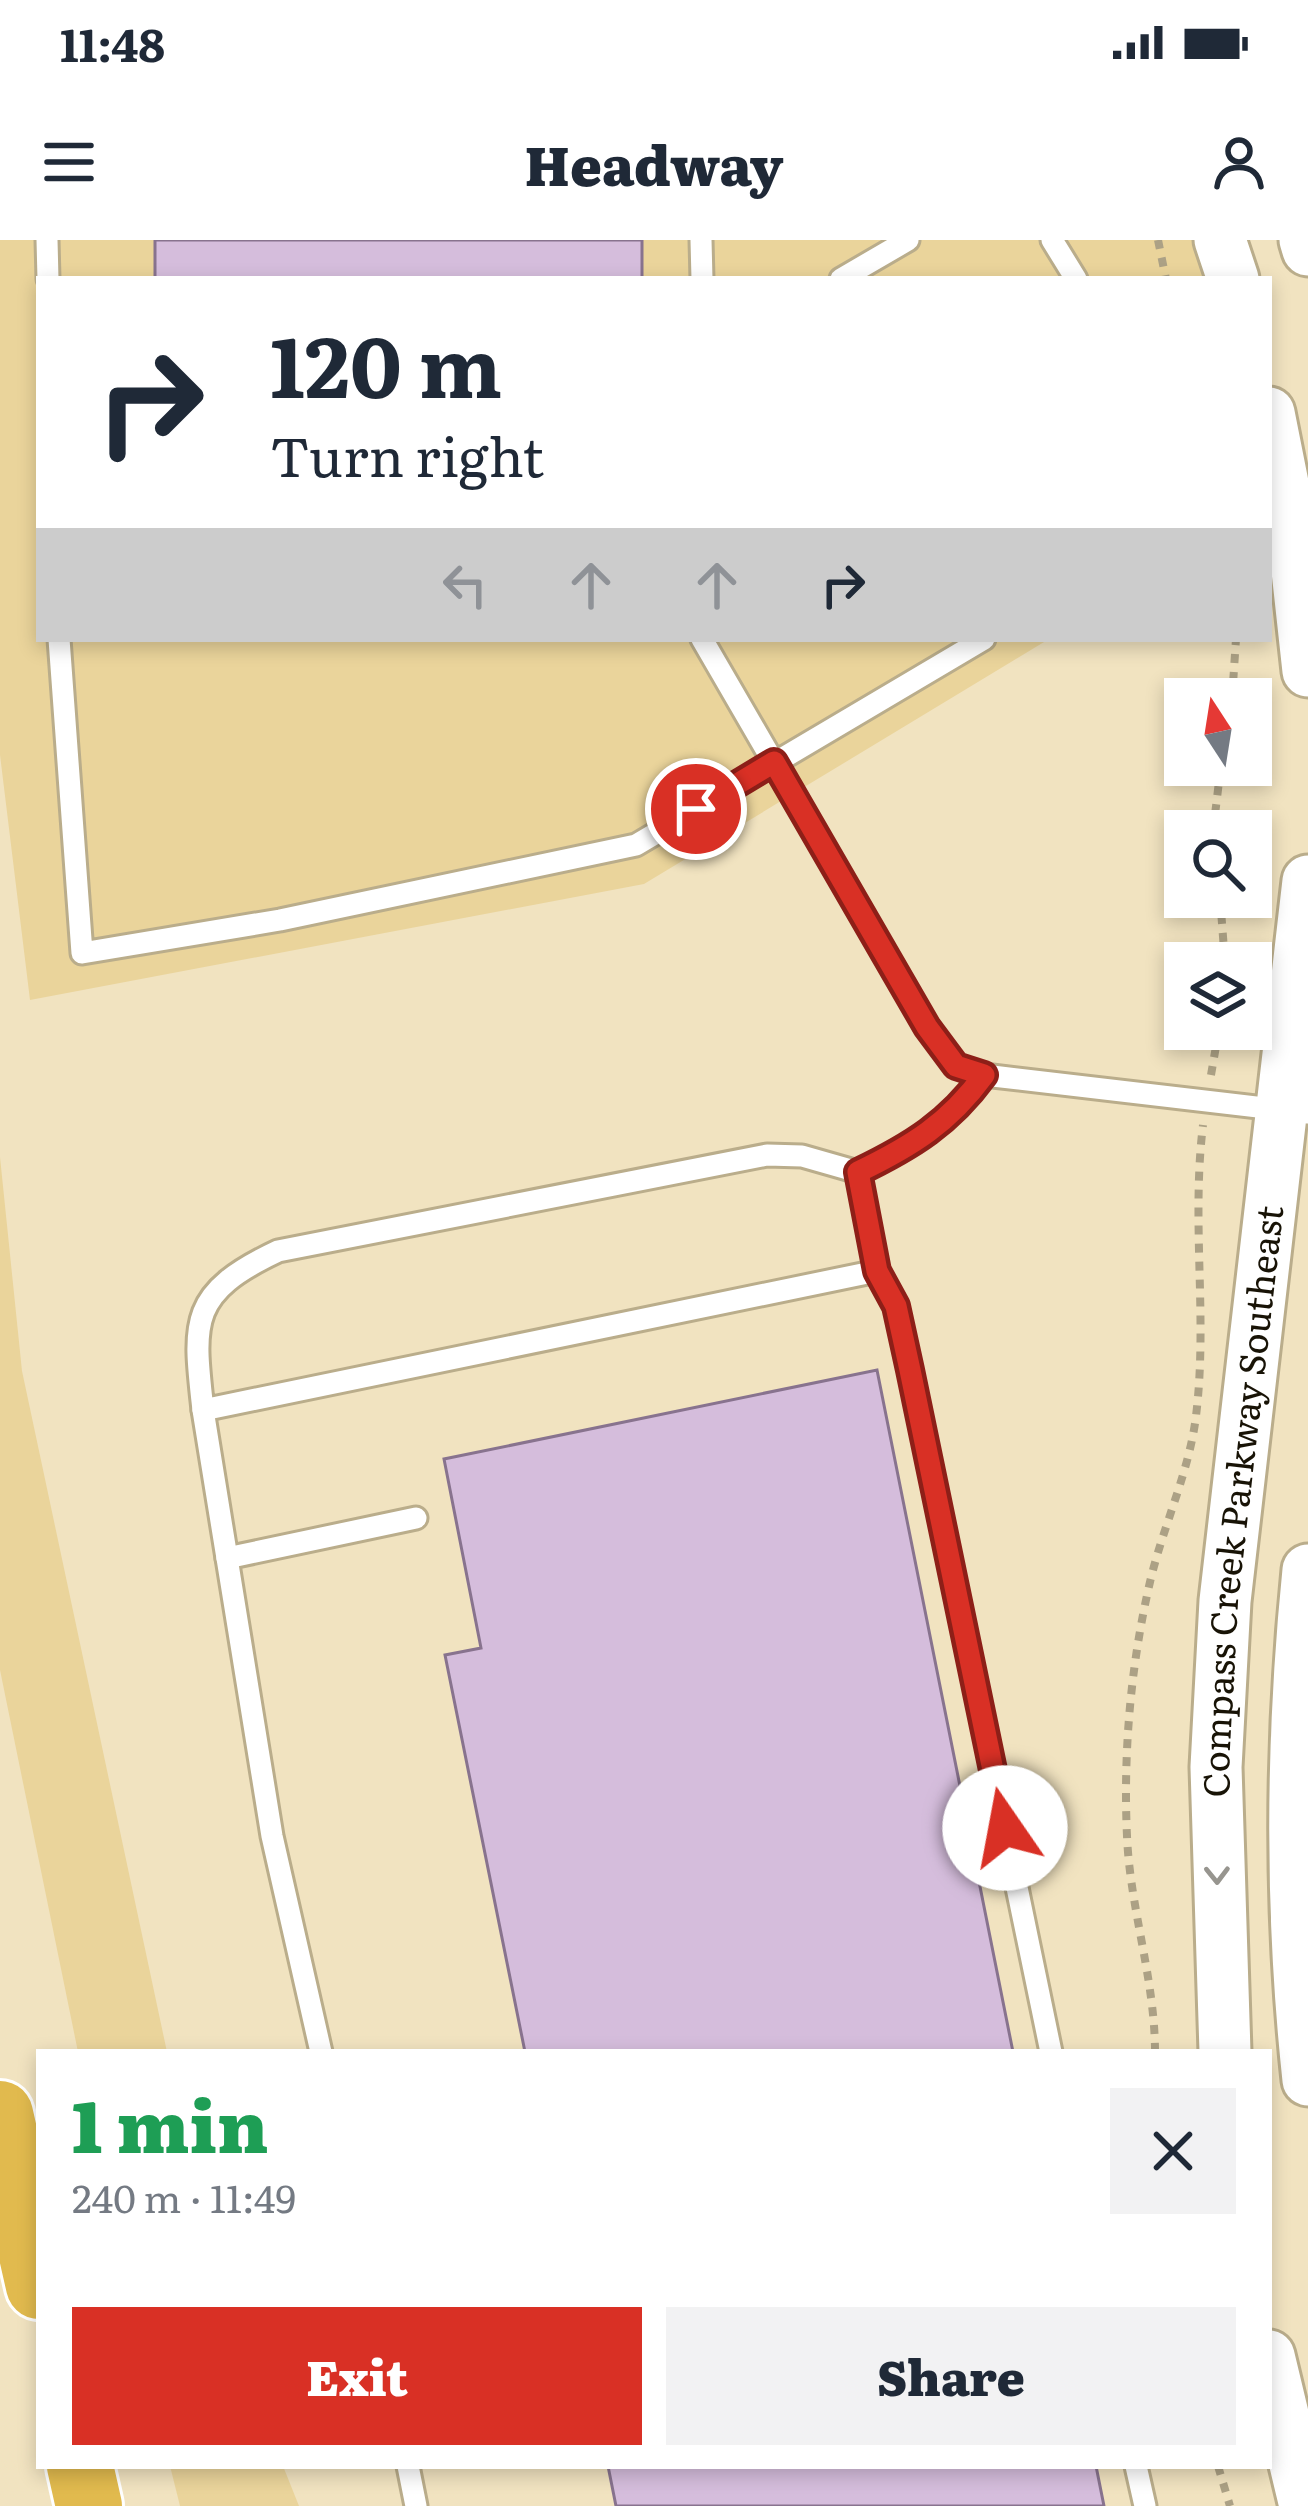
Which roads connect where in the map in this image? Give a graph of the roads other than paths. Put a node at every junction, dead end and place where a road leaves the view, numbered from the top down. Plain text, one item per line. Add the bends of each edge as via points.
1 (47, 240) edge
2 (701, 240) edge
3 (908, 240) edge
4 (1052, 240) edge
5 (1220, 240) edge
6 (1305, 240) edge
7 (1308, 250) edge
8 (48, 276) edge
9 (702, 276) edge
10 (846, 276) edge
11 (1074, 276) edge
12 (1232, 276) edge
13 (1272, 428) edge
14 (59, 642) edge
15 (704, 642) edge
16 (979, 642) edge
17 (1308, 671) edge
18 (774, 762) junction
19 (1308, 881) edge
20 (984, 1075) junction
21 (1296, 1113) edge
22 (858, 1172) junction
23 (877, 1271) junction
24 (203, 1410) junction
25 (416, 1518) dead end
26 (227, 1558) junction
27 (1308, 1570) edge
28 (1302, 1785) edge
29 (320, 2049) edge
30 (1050, 2049) edge
31 (1225, 2049) edge
32 (1308, 2080) edge
33 (0, 2114) edge
34 (36, 2274) edge
35 (1281, 2387) edge
36 (81, 2469) edge
37 (409, 2469) edge
38 (1137, 2469) edge
39 (89, 2506) edge
40 (416, 2506) edge
41 (1145, 2506) edge
42 (1305, 2506) edge

1 - 8 lane
2 - 9 lane
3 - 10 lane
4 - 11 lane
5 - 12 street
6 - 7 street
13 - 17 street
14 - 18 lane via 82,953 636,845
15 - 18 lane
16 - 18 lane
18 - 20 lane via 927,1027 956,1066
19 - 21 street, Compass Creek Parkway Southeast
20 - 21 lane
20 - 22 lane via 924,1139
21 -> 31 street, Compass Creek Parkway Southeast via 1225,1601 1216,1767
22 - 23 lane
22 - 24 lane via 767,1155 278,1251 235,1271 208,1301 195,1335
23 - 24 lane
23 - 30 lane via 896,1306
24 - 26 lane
25 - 26 lane
26 - 29 lane via 272,1836
27 - 28 street, Compass Creek Parkway Southeast
28 - 32 street, Compass Creek Parkway Southeast via 1300,2008
33 - 34 highway
35 - 42 street
36 - 39 highway
37 - 40 lane
38 - 41 lane

